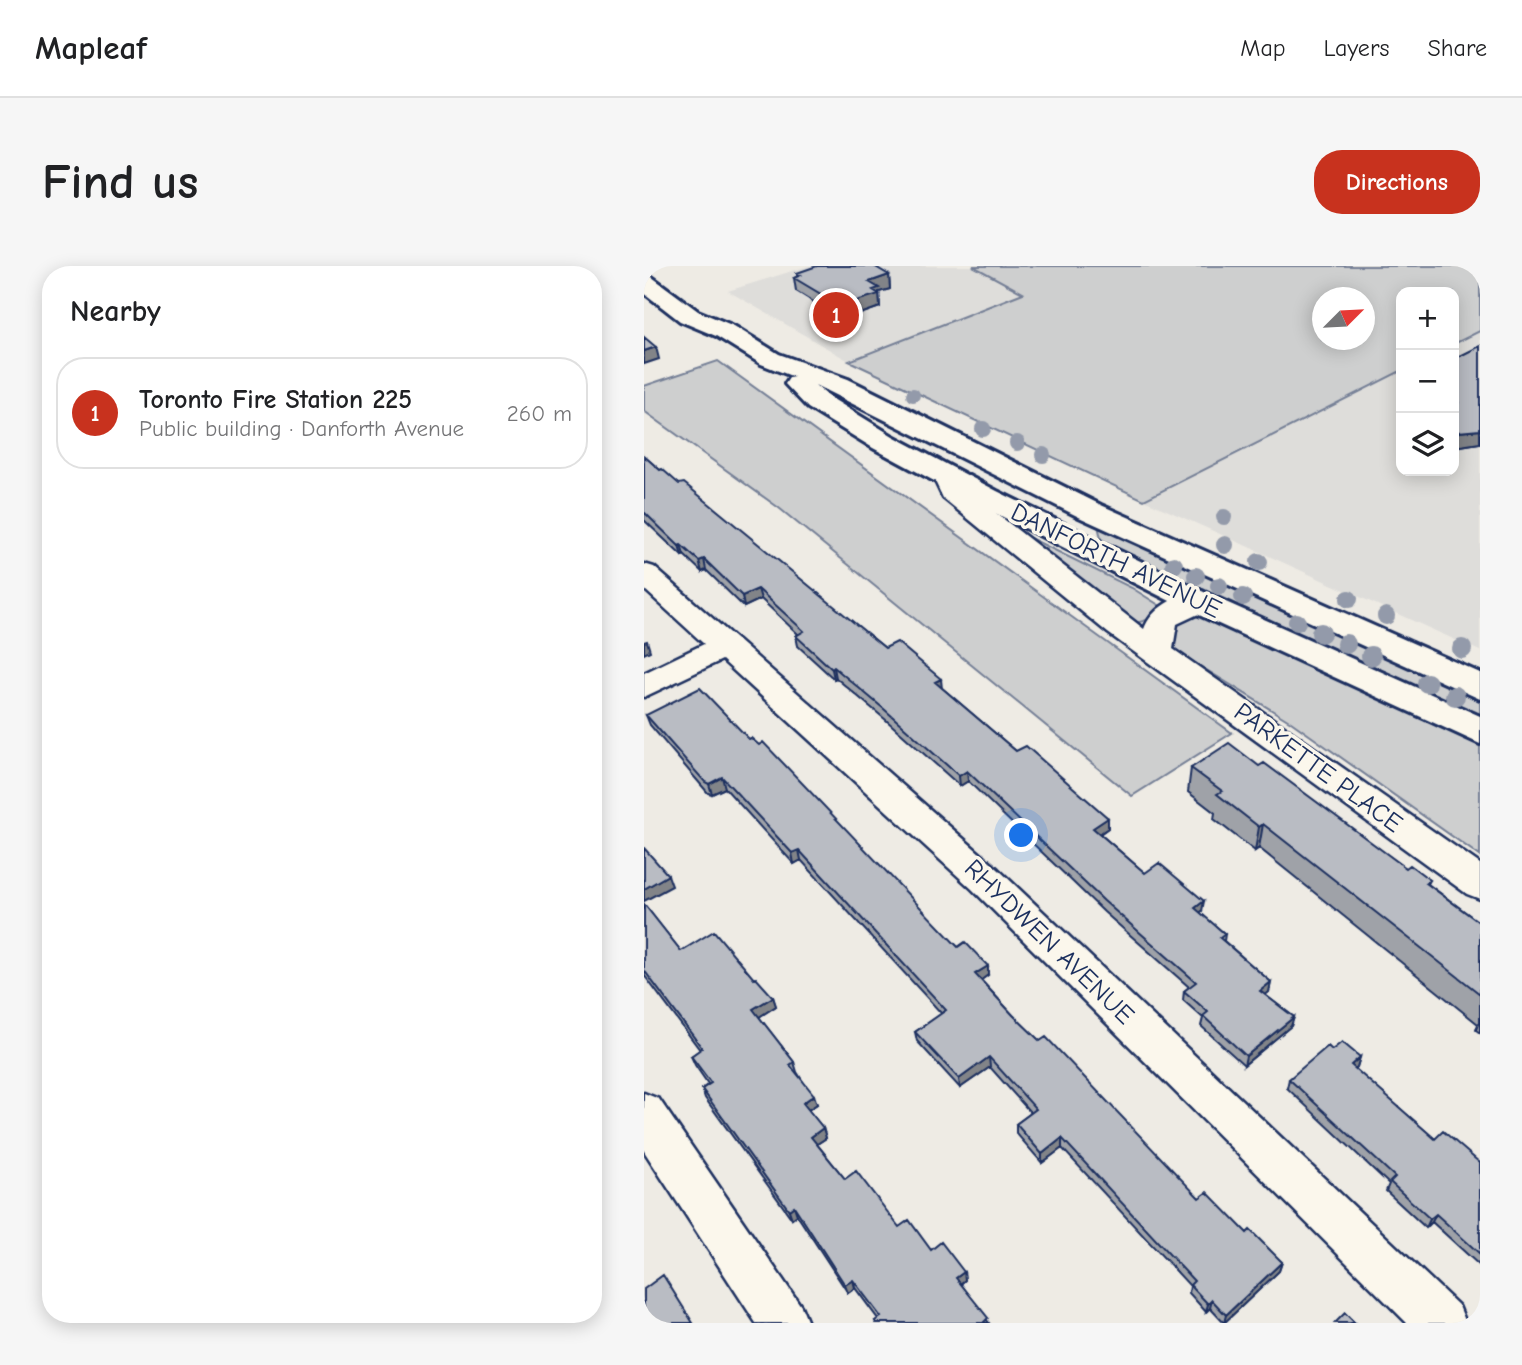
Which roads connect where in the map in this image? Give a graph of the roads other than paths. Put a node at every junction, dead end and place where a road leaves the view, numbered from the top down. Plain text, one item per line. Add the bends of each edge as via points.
1 (644, 271) edge
2 (644, 282) edge
3 (725, 331) junction
4 (771, 359) junction
5 (945, 475) junction
6 (986, 497) junction
7 (1090, 511) junction
8 (1091, 548) junction
9 (644, 573) edge
10 (1198, 602) junction
11 (726, 646) junction
12 (1157, 651) junction
13 (644, 686) edge
14 (1480, 687) edge
15 (1480, 731) edge
16 (1480, 884) edge
17 (644, 1113) edge
18 (784, 1323) edge
19 (1442, 1323) edge

1 - 3 main road, DANFORTH AVENUE
2 - 3 main road, DANFORTH AVENUE via 689,316
3 - 4 main road, DANFORTH AVENUE
4 - 5 main road, DANFORTH AVENUE via 818,402
4 - 7 main road, DANFORTH AVENUE via 839,385
5 - 6 main road, DANFORTH AVENUE
5 - 12 street, PARKETTE PLACE via 953,492 982,517
6 - 7 main road via 1055,515
6 - 8 main road, DANFORTH AVENUE
7 - 8 main road
7 - 14 main road, DANFORTH AVENUE
8 - 10 main road, DANFORTH AVENUE
9 - 11 street, RHYDWEN AVENUE
10 - 12 street via 1170,613 1158,626
10 - 15 main road, DANFORTH AVENUE
11 - 13 street
11 - 19 street, RHYDWEN AVENUE via 985,878
12 - 16 street, PARKETTE PLACE
17 - 18 street

